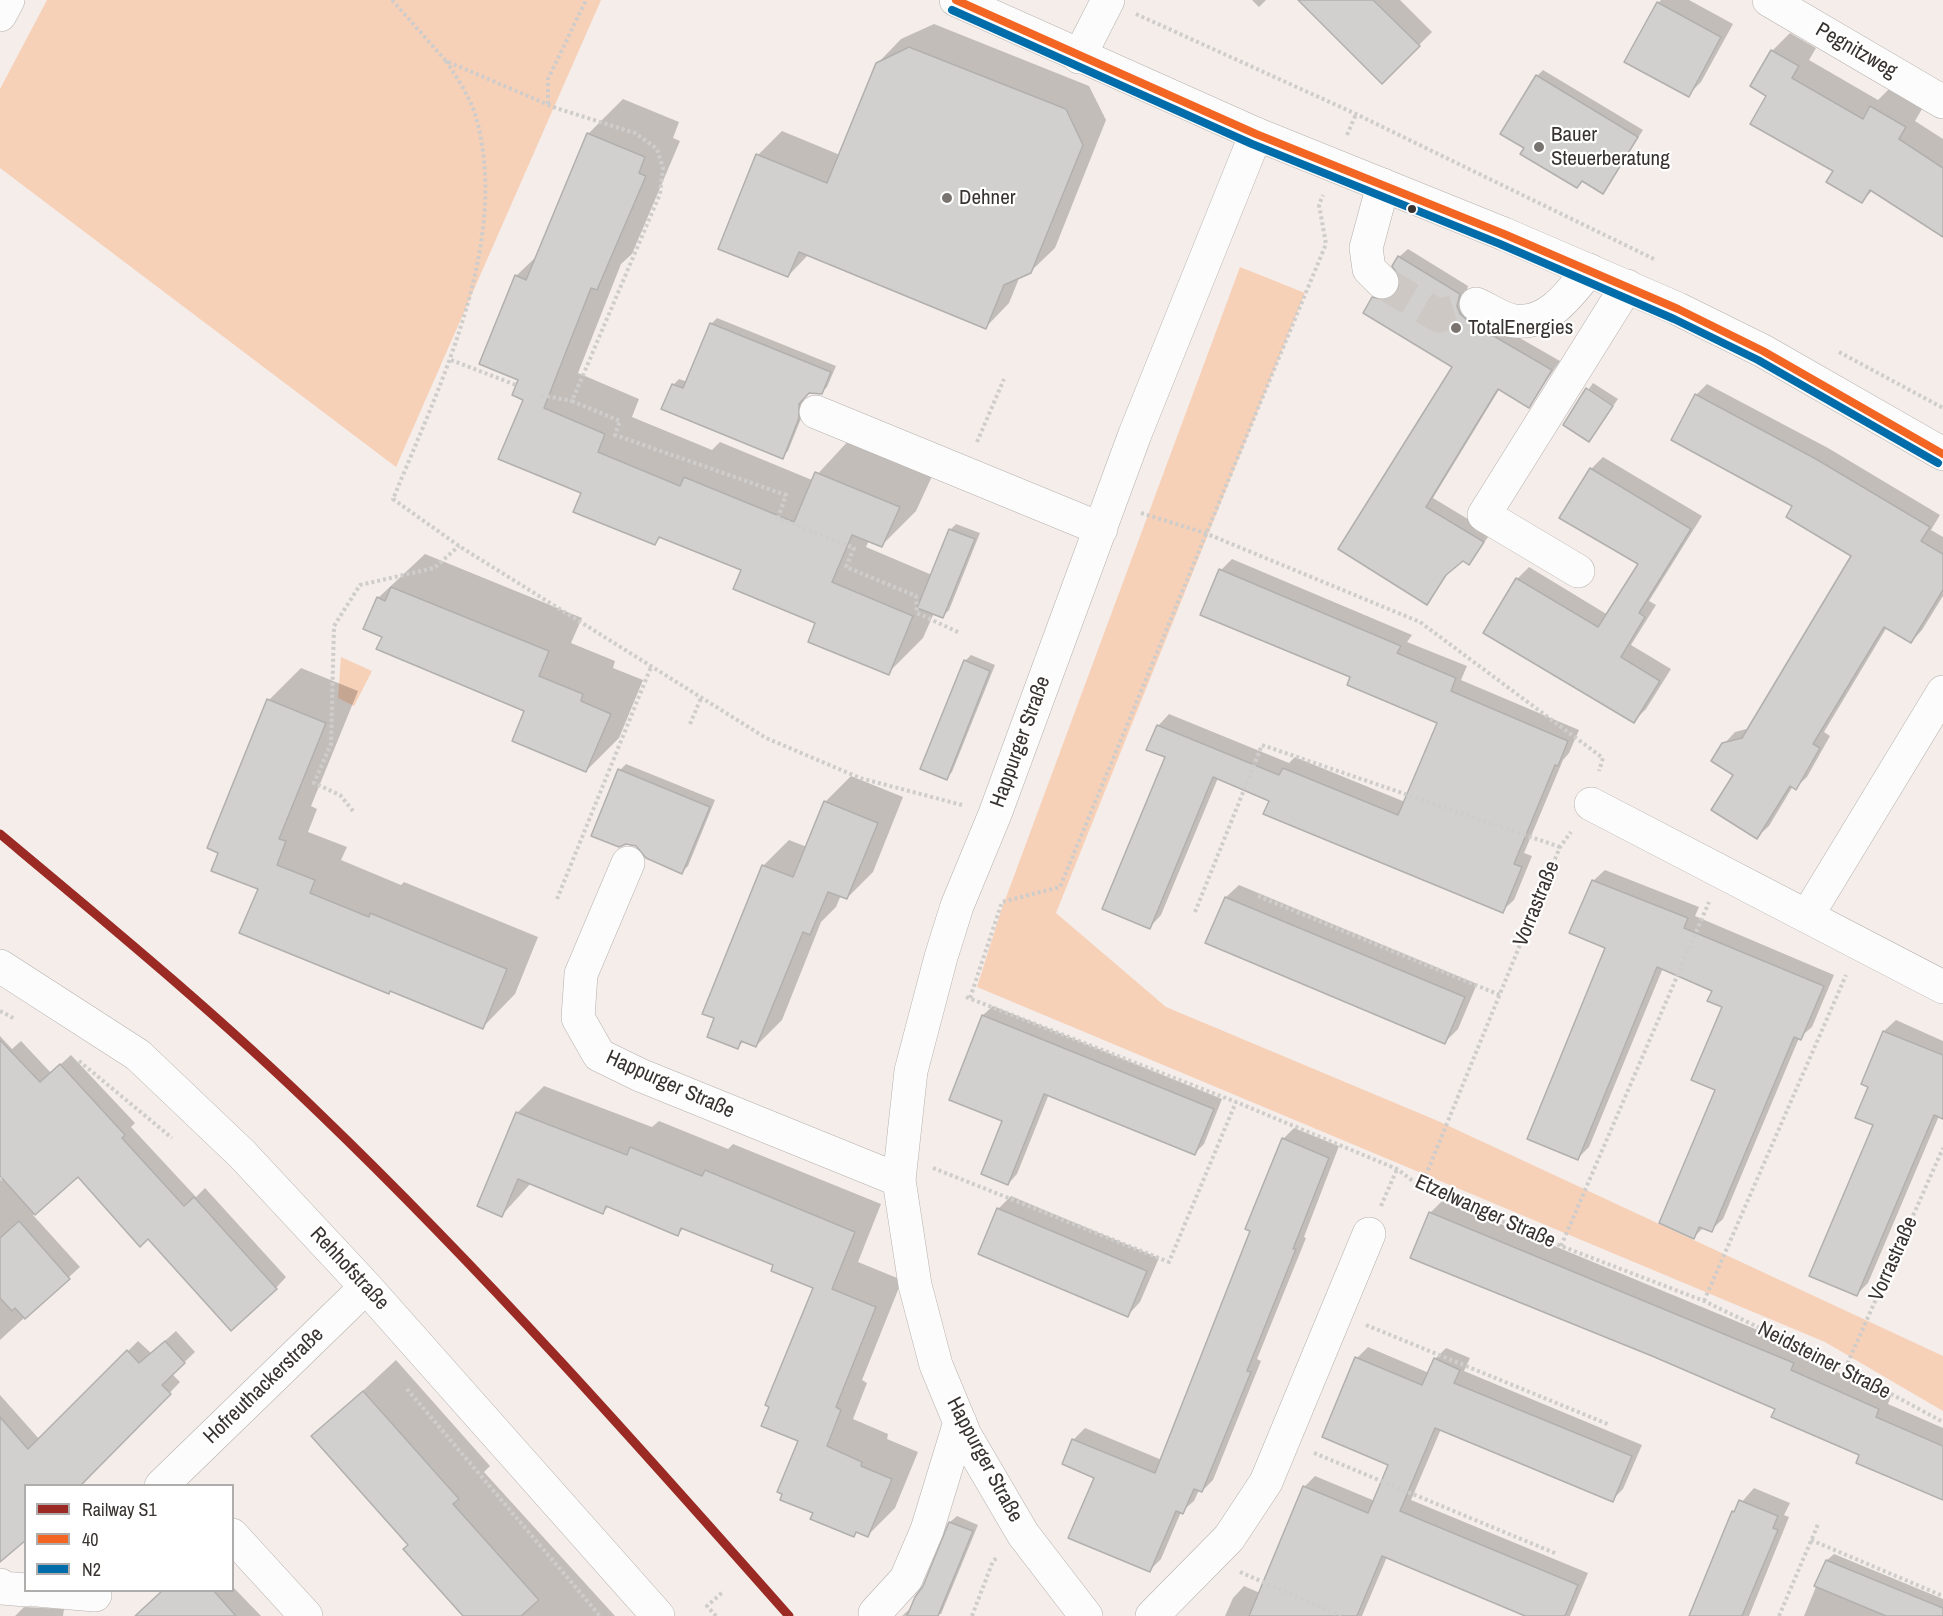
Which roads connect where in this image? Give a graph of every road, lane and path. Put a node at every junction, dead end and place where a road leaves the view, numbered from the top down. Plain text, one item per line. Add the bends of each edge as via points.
1 (8, 0) edge
2 (392, 0) edge
3 (586, 0) edge
4 (956, 0) edge
5 (1769, 0) edge
6 (1108, 1) edge
7 (0, 15) edge
8 (1079, 57) junction
9 (446, 61) junction
10 (1943, 102) edge
11 (548, 104) junction
12 (1356, 114) junction
13 (1256, 134) junction
14 (1335, 165) junction
15 (1383, 185) junction
16 (1658, 261) dead end
17 (1589, 270) junction
18 (1382, 282) tunnel mouth
19 (1627, 286) junction
20 (1476, 304) tunnel mouth
21 (1835, 351) dead end
22 (451, 360) junction
23 (1004, 379) dead end
24 (516, 385) dead end
25 (541, 395) dead end
26 (572, 401) junction
27 (1943, 408) edge
28 (816, 412) dead end
29 (1940, 444) edge
30 (964, 472) junction
31 (1105, 516) junction
32 (1205, 533) junction
33 (459, 546) junction
34 (1578, 571) dead end
35 (960, 633) dead end
36 (651, 667) junction
37 (1943, 692) edge
38 (701, 698) junction
39 (690, 724) dead end
40 (1591, 804) joint
41 (353, 811) dead end
42 (995, 814) junction
43 (628, 862) dead end
44 (1722, 872) junction
45 (1258, 896) dead end
46 (556, 898) dead end
47 (1195, 912) dead end
48 (1807, 916) junction
49 (1860, 943) junction
50 (0, 966) edge
51 (1943, 987) edge
52 (932, 990) junction
53 (1500, 995) junction
54 (970, 998) junction
55 (1236, 1102) junction
56 (1943, 1148) edge
57 (900, 1172) junction
58 (1421, 1187) junction
59 (1369, 1234) dead end
60 (1561, 1246) junction
61 (366, 1287) junction
62 (1704, 1301) junction
63 (1336, 1312) junction
64 (1845, 1370) junction
65 (960, 1422) junction
66 (1943, 1422) edge
67 (1610, 1425) dead end
68 (1285, 1441) junction
69 (174, 1481) edge
70 (1819, 1522) dead end
71 (234, 1537) edge
72 (1811, 1540) junction
73 (1557, 1554) dead end
74 (1210, 1559) junction
75 (993, 1561) dead end
76 (0, 1585) edge
77 (24, 1590) edge
78 (724, 1591) dead end
79 (48, 1592) edge
80 (1943, 1596) edge
81 (94, 1600) edge
82 (875, 1613) dead end
83 (306, 1616) edge
84 (658, 1616) edge
85 (716, 1616) edge
86 (972, 1616) edge
87 (1086, 1616) edge
88 (1152, 1616) edge
89 (1341, 1616) edge
90 (1779, 1616) edge

1 - 7 street
2 - 9 path
3 - 11 path via 548,79
4 - 8 street
5 - 10 street, Pegnitzweg
6 - 8 street
6 - 12 path
8 - 13 street
9 - 11 path
9 - 22 path via 476,115 484,155 480,249
11 - 26 path via 635,133 657,148 663,168 660,194
12 - 14 path
12 - 16 path
13 - 14 street
13 - 31 street, Happurger Straße
14 - 15 street
14 - 32 path via 1319,205 1326,244
15 - 17 street
15 - 18 street via 1366,248 1369,269
17 - 19 street
17 - 20 street via 1560,305 1534,320 1515,321
19 - 29 street via 1763,351
19 - 34 street via 1484,515
21 - 27 path
22 - 24 path
22 - 33 path via 393,499
23 - 30 path
25 - 26 path
26 - 35 path via 620,421 615,435 786,495 778,518 854,548 846,567 916,596 917,613
28 - 30 street
30 - 31 street
31 - 32 path
31 - 42 street, Happurger Straße
32 - 40 path via 1420,622 1603,758
32 - 54 path via 1060,888 1002,902
33 - 36 path
33 - 41 path via 434,568 360,585 334,626 331,744 314,783 340,795
36 - 38 path
36 - 46 path
37 - 48 street
38 - 39 path
38 - 42 path via 766,738 860,778
40 - 44 street
42 - 52 street, Happurger Straße via 957,906
43 - 57 street, Happurger Straße via 581,974 578,1018 599,1055 640,1075
44 - 48 street
44 - 60 path
45 - 53 path
47 - 53 path, Vorrastraße via 1262,745 1560,847
48 - 49 street
49 - 51 street
49 - 62 path
50 - 61 street, Rehhofstraße via 138,1054 242,1154
52 - 54 path
52 - 57 street, Happurger Straße via 911,1071
53 - 58 path, Vorrastraße
54 - 55 path
55 - 57 path via 1169,1262 936,1169
55 - 58 path, Etzelwanger Straße via 1397,1169
56 - 64 path, Vorrastraße
57 - 65 street, Happurger Straße via 915,1285 936,1365
58 - 60 path, Etzelwanger Straße
59 - 63 street
60 - 62 path, Etzelwanger Straße
61 - 69 street, Hofreuthackerstraße
61 - 84 street, Rehhofstraße
62 - 64 path, Neidsteiner Straße
63 - 67 path
63 - 68 street
64 - 66 path, Neidsteiner Straße
65 - 82 street via 927,1530 906,1579
65 - 87 street, Happurger Straße via 1023,1534
68 - 73 path
68 - 74 street via 1249,1510
70 - 72 path
71 - 83 street
72 - 80 path
72 - 90 path
74 - 88 street
74 - 89 path
75 - 86 path
76 - 77 street
78 - 85 path via 707,1606
79 - 81 street

